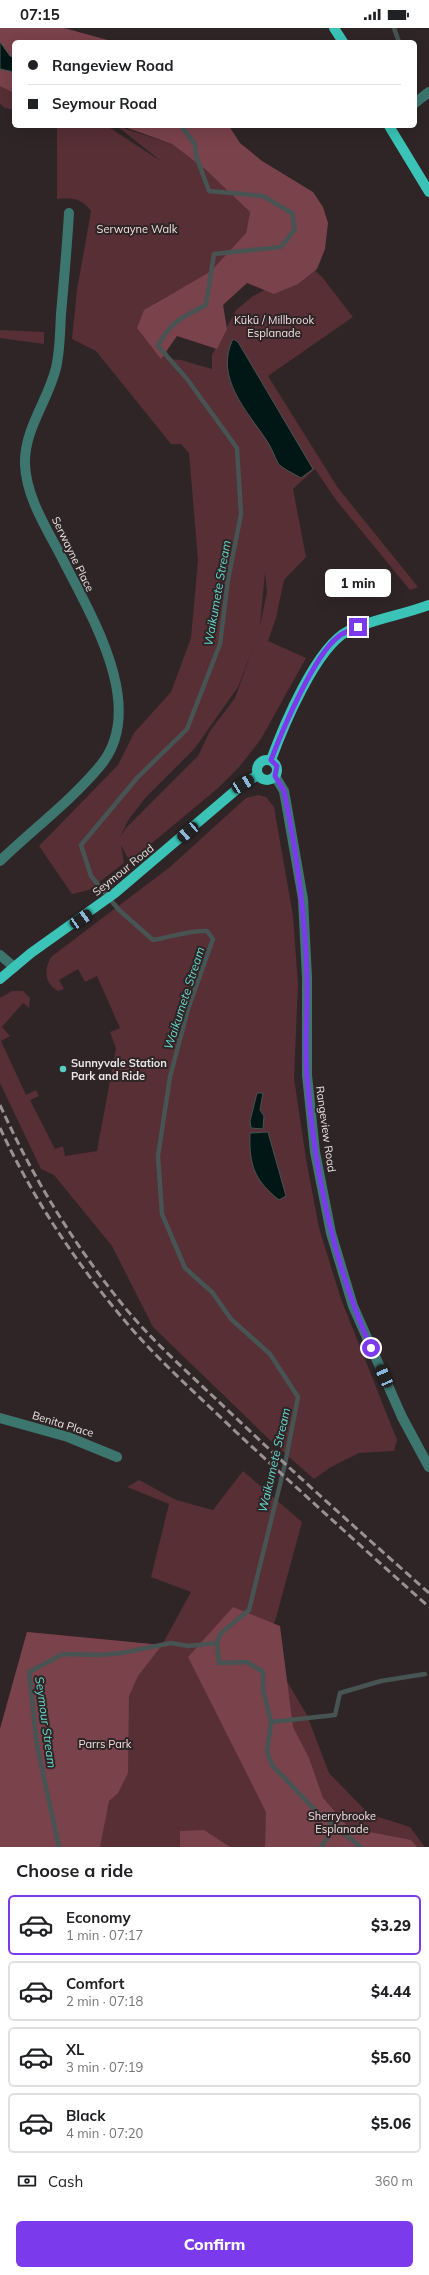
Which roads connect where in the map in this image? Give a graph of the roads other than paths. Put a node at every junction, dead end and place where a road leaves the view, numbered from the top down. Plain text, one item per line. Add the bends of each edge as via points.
1 (334, 28) edge
2 (342, 40) edge
3 (429, 92) edge
4 (417, 101) edge
5 (390, 128) edge
6 (429, 192) edge
7 (69, 213) dead end
8 (429, 605) edge
9 (271, 760) junction
10 (258, 775) junction
11 (275, 776) junction
12 (0, 861) edge
13 (0, 955) edge
14 (14, 966) junction
15 (0, 979) edge
16 (0, 1418) edge
17 (117, 1457) dead end
18 (429, 1467) edge

1 - 2 main road
3 - 4 street
5 - 6 main road
7 - 12 street, Serwayne Place via 56,367 32,426 25,464 30,492 106,652 117,689 119,726 115,742 101,765 81,787
8 - 9 main road via 358,627 338,637 303,689
9 - 10 main road via 262,760 258,764
9 - 11 main road via 277,769
10 - 11 main road via 268,780
10 - 14 main road, Seymour Road via 243,784 115,893
11 - 18 street, Rangeview Road via 284,791 303,899 307,978 307,1075 315,1152 332,1233 353,1306 402,1417
13 - 14 street
14 - 15 main road, Seymour Road
16 - 17 street, Benita Place via 68,1437

